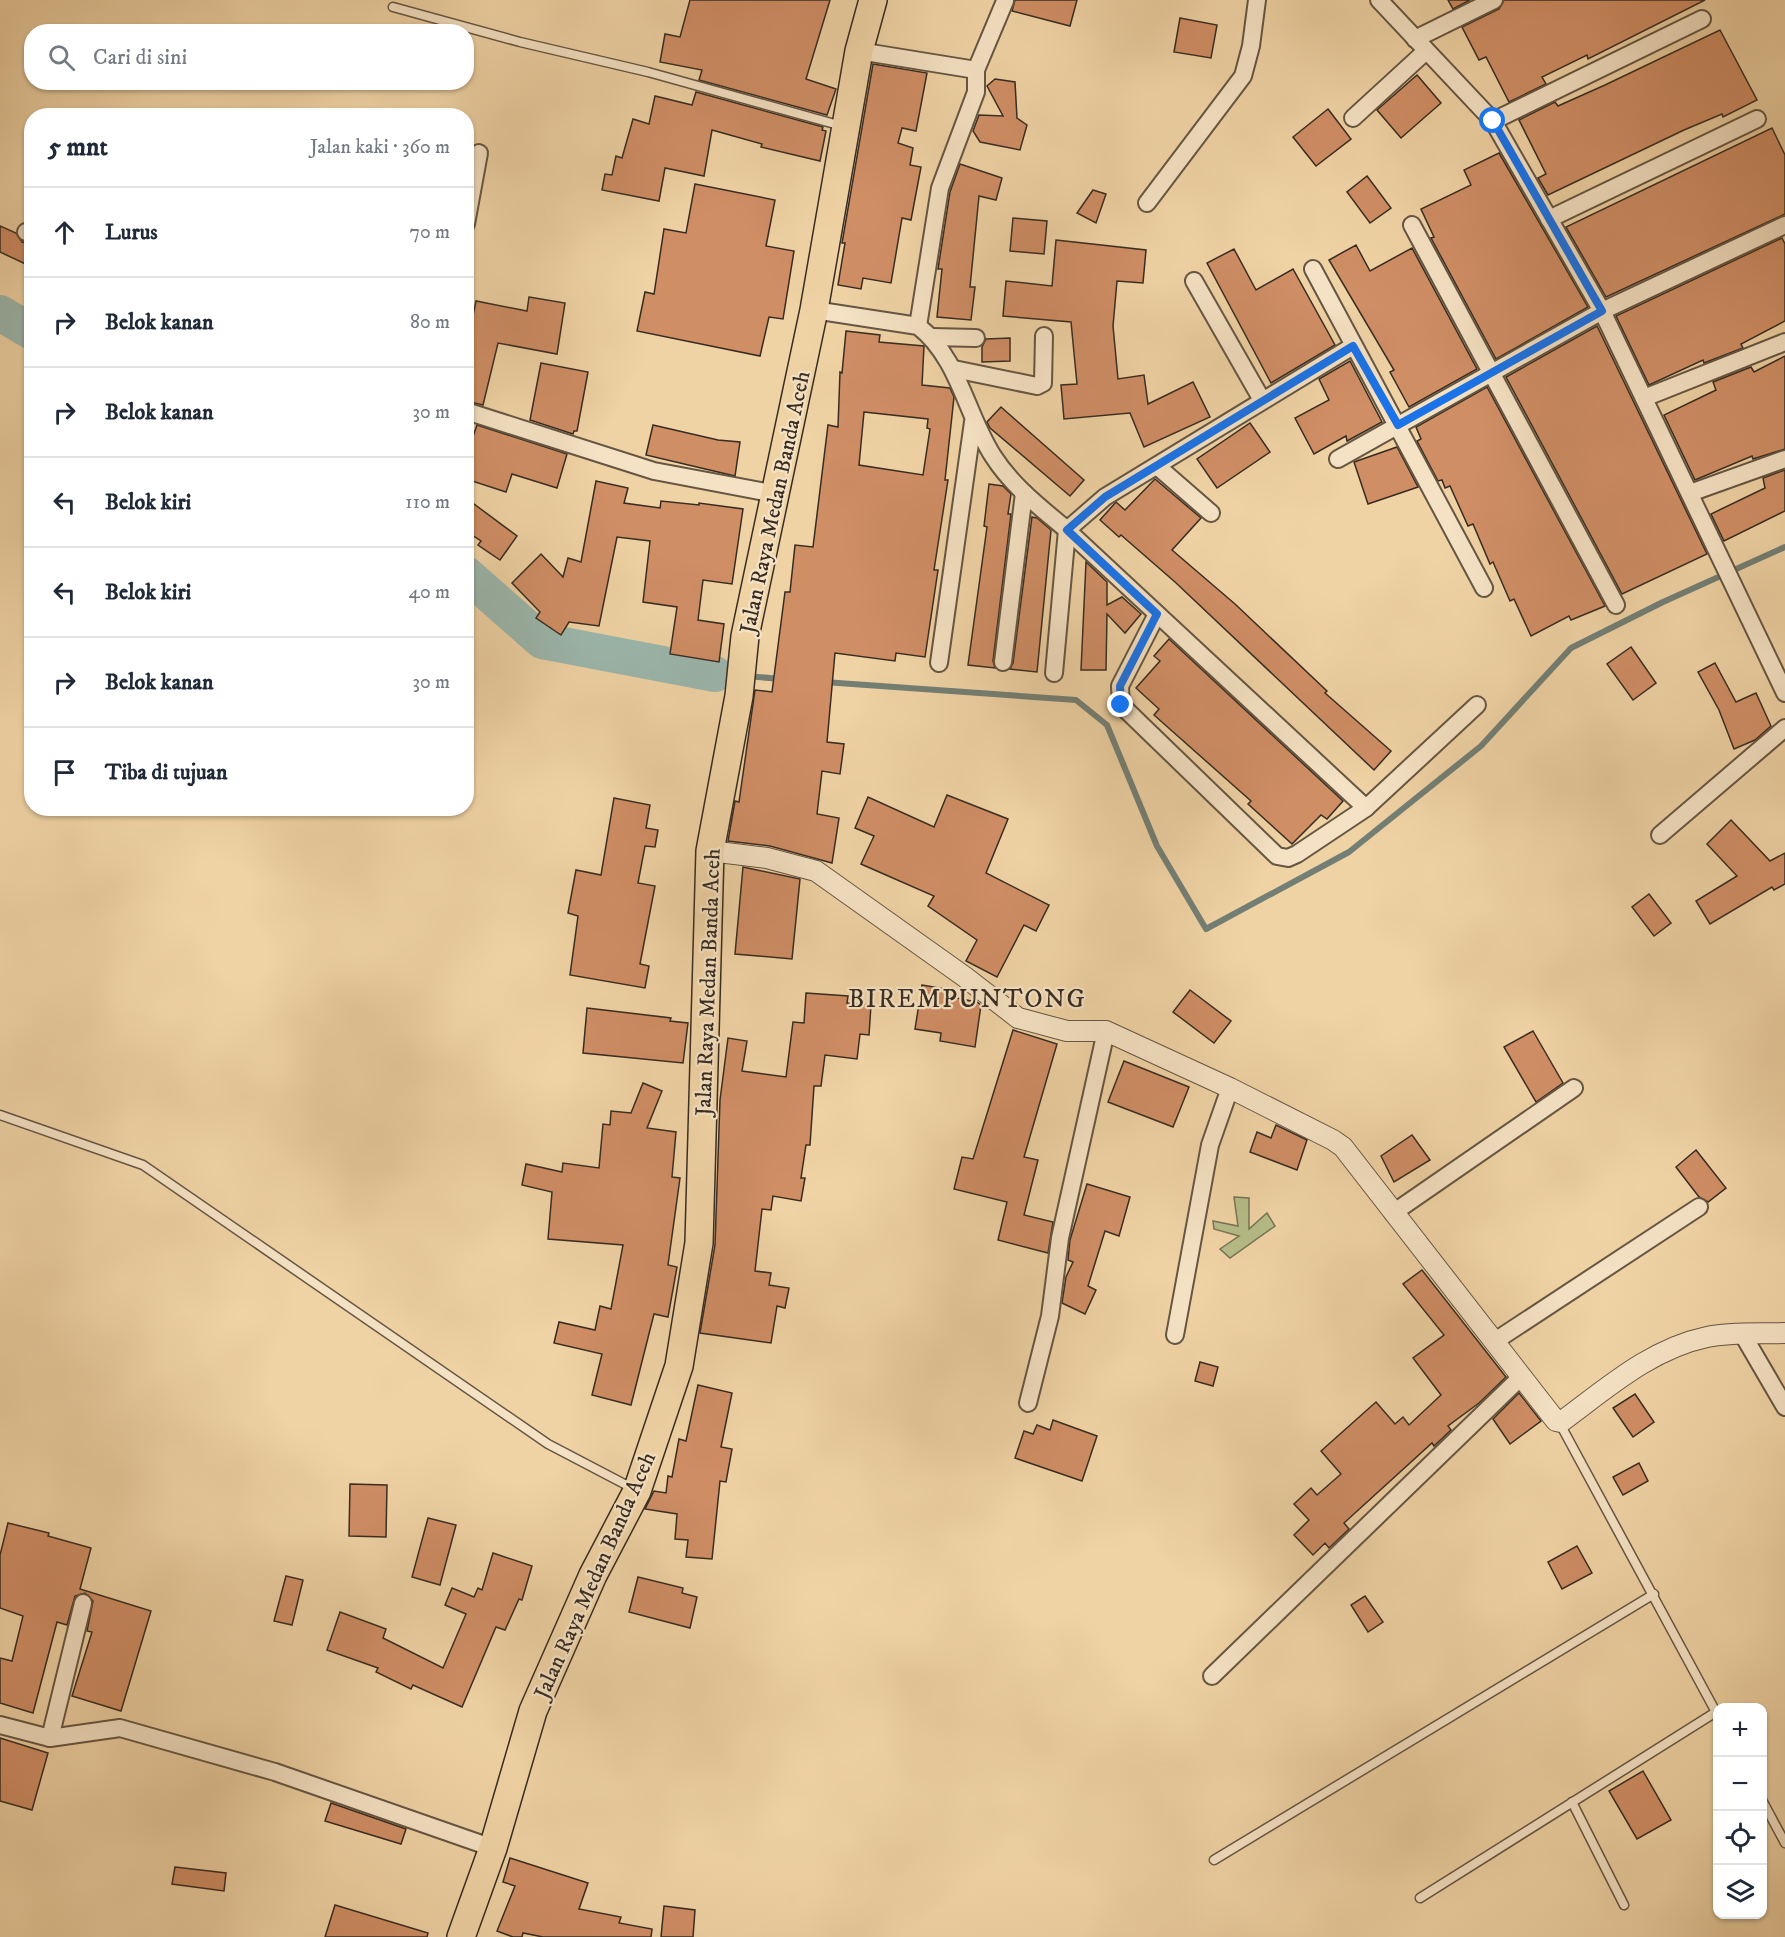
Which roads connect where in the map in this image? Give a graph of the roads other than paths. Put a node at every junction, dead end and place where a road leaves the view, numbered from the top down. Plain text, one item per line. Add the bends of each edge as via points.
1 (873, 0) edge
2 (1257, 0) edge
3 (1379, 0) edge
4 (1494, 0) edge
5 (1005, 1) edge
6 (393, 7) dead end
7 (1702, 19) dead end
8 (455, 24) edge
9 (474, 29) edge
10 (1420, 45) junction
11 (860, 51) junction
12 (976, 70) junction
13 (1353, 118) dead end
14 (1757, 119) dead end
15 (1493, 121) junction
16 (848, 128) junction
17 (479, 153) dead end
18 (474, 180) edge
19 (1147, 203) dead end
20 (1549, 219) junction
21 (1412, 225) dead end
22 (1785, 225) edge
23 (1313, 269) dead end
24 (1194, 281) dead end
25 (814, 310) junction
26 (1602, 311) junction
27 (925, 331) junction
28 (1044, 336) dead end
29 (976, 338) dead end
30 (1785, 342) edge
31 (1353, 346) junction
32 (954, 369) junction
33 (1491, 373) junction
34 (1644, 398) junction
35 (1262, 400) junction
36 (474, 414) edge
37 (973, 422) junction
38 (1398, 425) junction
39 (1338, 459) dead end
40 (1785, 459) edge
41 (1157, 466) junction
42 (1024, 493) junction
43 (1690, 493) junction
44 (776, 494) junction
45 (1211, 513) dead end
46 (1067, 530) junction
47 (1484, 588) dead end
48 (1616, 605) dead end
49 (1157, 614) junction
50 (1003, 662) dead end
51 (939, 663) dead end
52 (1054, 673) dead end
53 (1785, 693) edge
54 (1477, 705) dead end
55 (1785, 728) edge
56 (1366, 808) junction
57 (1660, 835) dead end
58 (710, 851) junction
59 (1106, 1031) junction
60 (1230, 1088) junction
61 (1574, 1088) dead end
62 (0, 1115) edge
63 (1699, 1207) dead end
64 (1393, 1213) junction
65 (1785, 1333) edge
66 (1175, 1335) dead end
67 (1743, 1335) junction
68 (1495, 1341) junction
69 (1522, 1376) junction
70 (1028, 1403) dead end
71 (1785, 1407) edge
72 (1559, 1422) junction
73 (637, 1491) junction
74 (1654, 1594) junction
75 (83, 1603) dead end
76 (1212, 1676) dead end
77 (1713, 1705) edge
78 (1713, 1715) edge
79 (0, 1725) edge
80 (50, 1738) junction
81 (1572, 1802) junction
82 (1767, 1809) edge
83 (1785, 1843) edge
84 (493, 1848) junction
85 (1214, 1860) dead end
86 (1420, 1898) dead end
87 (1624, 1905) dead end
88 (461, 1937) edge

1 - 11 highway, Jalan Raya Medan Banda Aceh
2 - 19 street via 1243,76
3 - 10 street
4 - 10 street
5 - 12 street
6 - 8 lane
7 - 15 street
9 - 16 lane via 648,72
10 - 13 street
10 - 15 street
11 - 12 street
11 - 16 highway, Jalan Raya Medan Banda Aceh
12 - 27 street via 976,92 940,188
14 - 20 street
15 - 20 street
16 - 25 highway, Jalan Raya Medan Banda Aceh
17 - 18 street
20 - 26 street
21 - 33 street
22 - 26 street
23 - 31 street
24 - 35 street
25 - 27 street
25 - 44 highway, Jalan Raya Medan Banda Aceh
26 - 33 street
26 - 34 street
27 - 29 street
27 - 32 street
28 - 32 street via 1043,383 1037,386
30 - 34 street
31 - 35 street
31 - 38 street
32 - 37 street
33 - 38 street
33 - 48 street
34 - 43 street
35 - 41 street
36 - 44 street via 654,471
37 - 42 street via 994,457
37 - 51 street
38 - 39 street
38 - 47 street
40 - 43 street
41 - 45 street
41 - 46 street via 1105,497
42 - 46 street
42 - 50 street
43 - 53 street
44 - 58 highway, Jalan Raya Medan Banda Aceh via 745,636 739,696
46 - 49 street
46 - 52 street
49 - 56 street
49 - 56 street via 1120,686 1121,705 1277,856 1288,858 1297,854
54 - 56 street
55 - 57 street
58 - 59 street via 767,858 816,871 1018,1018 1067,1031
58 - 73 highway, Jalan Raya Medan Banda Aceh via 699,1243 679,1366
59 - 60 street
59 - 70 street via 1060,1238 1050,1316
60 - 64 street via 1343,1147
60 - 66 street via 1210,1144
61 - 64 street
62 - 73 lane via 143,1165 548,1444
63 - 68 street
64 - 68 street
65 - 67 street
67 - 71 street
67 - 72 street via 1708,1337 1674,1346 1647,1359
68 - 69 street
69 - 72 street
69 - 76 street
72 - 74 lane
73 - 84 highway, Jalan Raya Medan Banda Aceh via 593,1575 533,1711
74 - 77 lane
74 - 85 lane
75 - 80 street
78 - 81 lane
79 - 80 street
80 - 84 street via 120,1728 275,1772
81 - 86 lane
81 - 87 lane
82 - 83 lane
84 - 88 highway, Jalan Raya Medan Banda Aceh

